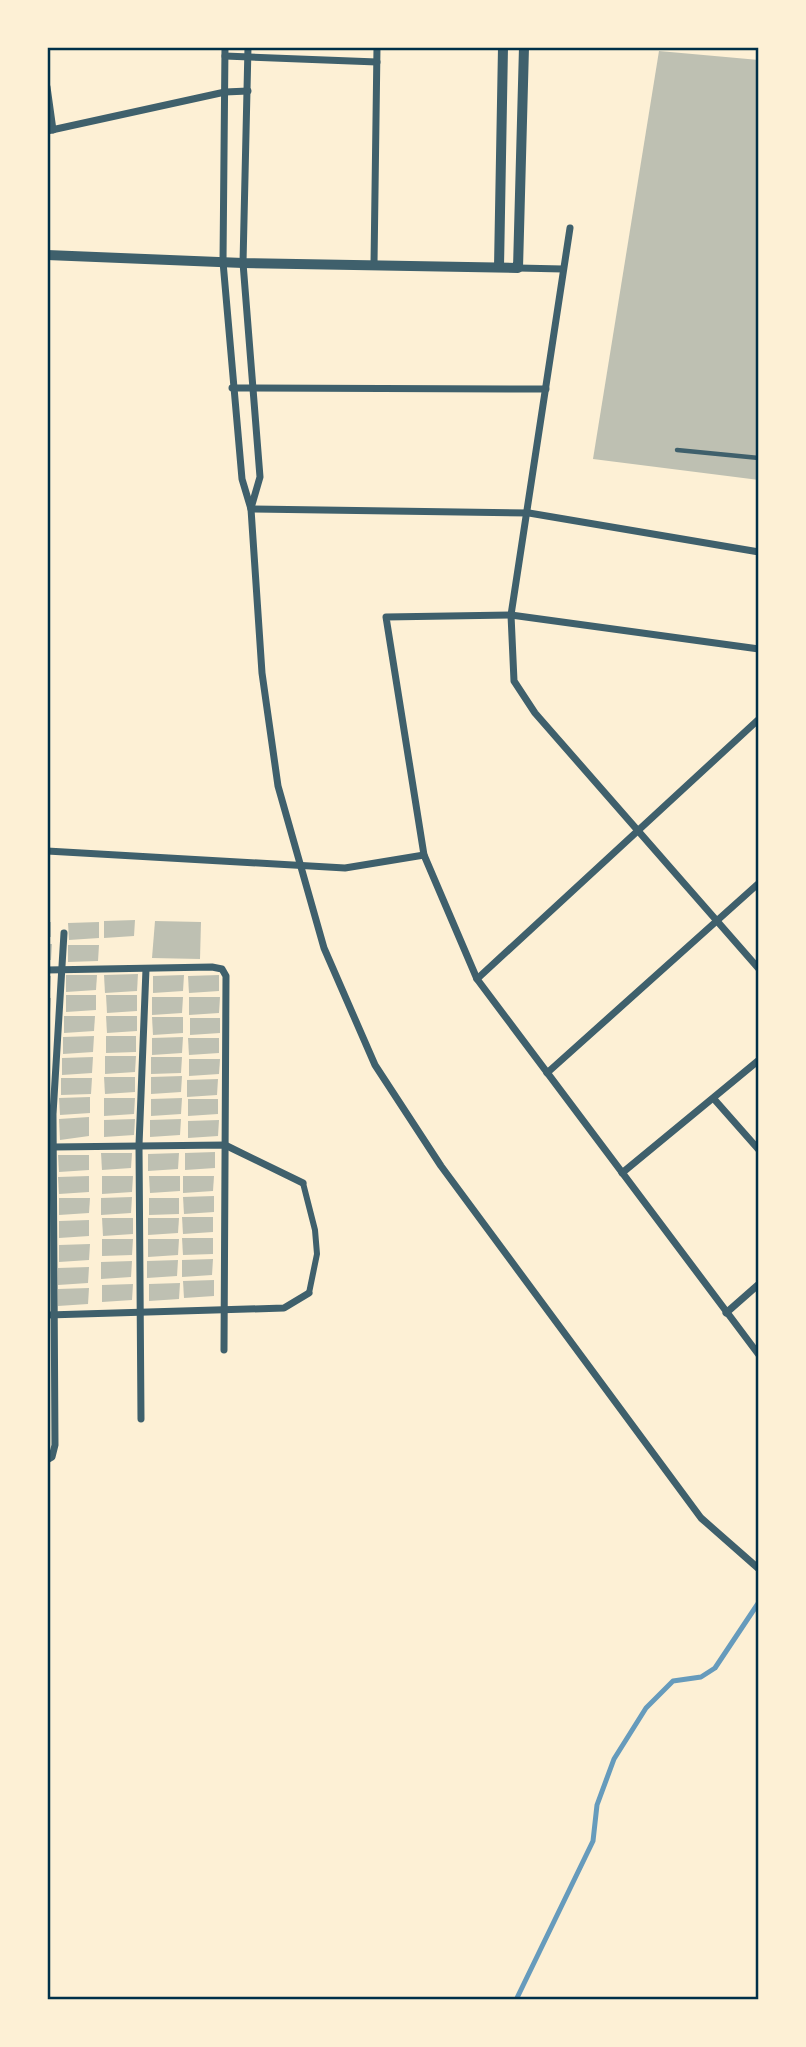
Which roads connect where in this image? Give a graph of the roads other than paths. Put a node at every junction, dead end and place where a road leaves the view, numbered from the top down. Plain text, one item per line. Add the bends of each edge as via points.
1 (225, 47) edge
2 (248, 47) edge
3 (377, 47) edge
4 (503, 47) edge
5 (524, 47) edge
6 (225, 56) junction
7 (248, 57) junction
8 (377, 62) junction
9 (47, 87) edge
10 (248, 91) junction
11 (225, 92) junction
12 (50, 131) edge
13 (570, 228) dead end
14 (47, 255) edge
15 (223, 262) junction
16 (243, 263) junction
17 (374, 264) junction
18 (499, 267) junction
19 (518, 268) junction
20 (563, 269) junction
21 (232, 388) junction
22 (254, 388) junction
23 (546, 389) junction
24 (677, 450) dead end
25 (759, 458) edge
26 (251, 509) junction
27 (528, 513) junction
28 (759, 552) edge
29 (511, 615) junction
30 (759, 649) edge
31 (759, 719) edge
32 (638, 830) junction
33 (47, 851) edge
34 (424, 855) junction
35 (300, 868) junction
36 (759, 883) edge
37 (717, 921) junction
38 (64, 933) dead end
39 (146, 969) junction
40 (759, 969) edge
41 (47, 970) edge
42 (60, 970) junction
43 (477, 979) junction
44 (759, 1060) edge
45 (547, 1073) junction
46 (714, 1099) junction
47 (50, 1114) edge
48 (225, 1144) junction
49 (139, 1145) junction
50 (53, 1147) junction
51 (759, 1150) edge
52 (622, 1173) junction
53 (303, 1182) joint
54 (759, 1284) edge
55 (309, 1293) joint
56 (224, 1309) junction
57 (726, 1313) junction
58 (143, 1314) junction
59 (50, 1315) edge
60 (224, 1350) dead end
61 (759, 1355) edge
62 (141, 1419) dead end
63 (50, 1458) edge
64 (759, 1569) edge

1 - 6 street
2 - 7 street
3 - 8 street
4 - 18 street
5 - 19 street
6 - 7 street
6 - 11 street
7 - 8 street
7 - 10 street
8 - 17 street
9 - 12 street
10 - 11 street
10 - 16 street
11 - 12 street
11 - 15 street
13 - 20 street
14 - 15 street
15 - 16 street
15 - 21 street
16 - 17 street
16 - 22 street
17 - 18 street
18 - 19 street
19 - 20 street
20 - 23 street
21 - 22 street
21 - 26 street via 242,479
22 - 23 street
22 - 26 street via 260,477
23 - 27 street
24 - 25 lane
26 - 27 street
26 - 35 street via 262,673 278,786
27 - 28 street
27 - 29 street
29 - 30 street
29 - 32 street via 513,681 535,713
29 - 34 street via 386,617
31 - 32 street
32 - 37 street
32 - 43 street
33 - 35 street
34 - 35 street via 345,868
34 - 43 street
35 - 64 street via 347,1005 375,1065 433,1154 701,1518
36 - 37 street
37 - 40 street
37 - 45 street
38 - 42 street
39 - 42 street
39 - 48 street via 222,969 226,976
39 - 49 street
41 - 42 street
42 - 47 street
43 - 45 street
44 - 46 street
45 - 52 street
46 - 51 street
46 - 52 street
47 - 50 street
48 - 49 street
48 - 53 street
48 - 56 street
49 - 50 street
49 - 58 street
50 - 59 street
52 - 57 street
53 - 55 street via 317,1254
54 - 57 street
55 - 56 street via 284,1308
56 - 58 street
56 - 60 street
57 - 61 street
58 - 59 street
58 - 62 street
59 - 63 street via 55,1445

